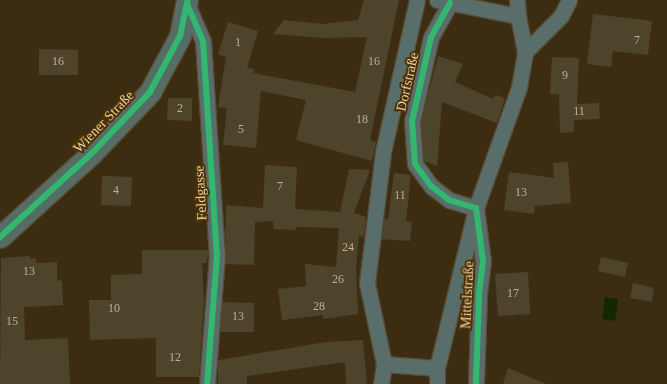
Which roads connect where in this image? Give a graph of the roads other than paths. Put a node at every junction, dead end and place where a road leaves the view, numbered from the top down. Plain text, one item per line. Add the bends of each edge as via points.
1 (417, 0) edge
2 (517, 0) edge
3 (569, 0) edge
4 (187, 2) edge
5 (443, 2) edge
6 (518, 16) junction
7 (525, 52) junction
8 (476, 208) junction
9 (0, 237) edge
10 (384, 364) junction
11 (437, 368) junction
12 (207, 384) edge
13 (380, 384) edge
14 (437, 384) edge
15 (476, 384) edge

1 - 10 street, Dorfstraße via 383,152 367,283
2 - 6 street, Mittelstraße
3 - 7 street via 561,16
4 - 9 street, Wiener Straße via 180,36 150,92 92,153
4 - 12 street, Feldgasse via 203,41 217,255
5 - 6 street
5 - 8 street, Dorfstraße via 431,37 412,121 415,164 431,186 449,200
6 - 7 street, Mittelstraße
7 - 8 street, Mittelstraße via 519,87
8 - 11 street, Mittelstraße
8 - 15 street, Mittelstraße via 483,261 479,296
10 - 11 street
10 - 13 street, Dorfstraße
11 - 14 street, Mittelstraße

